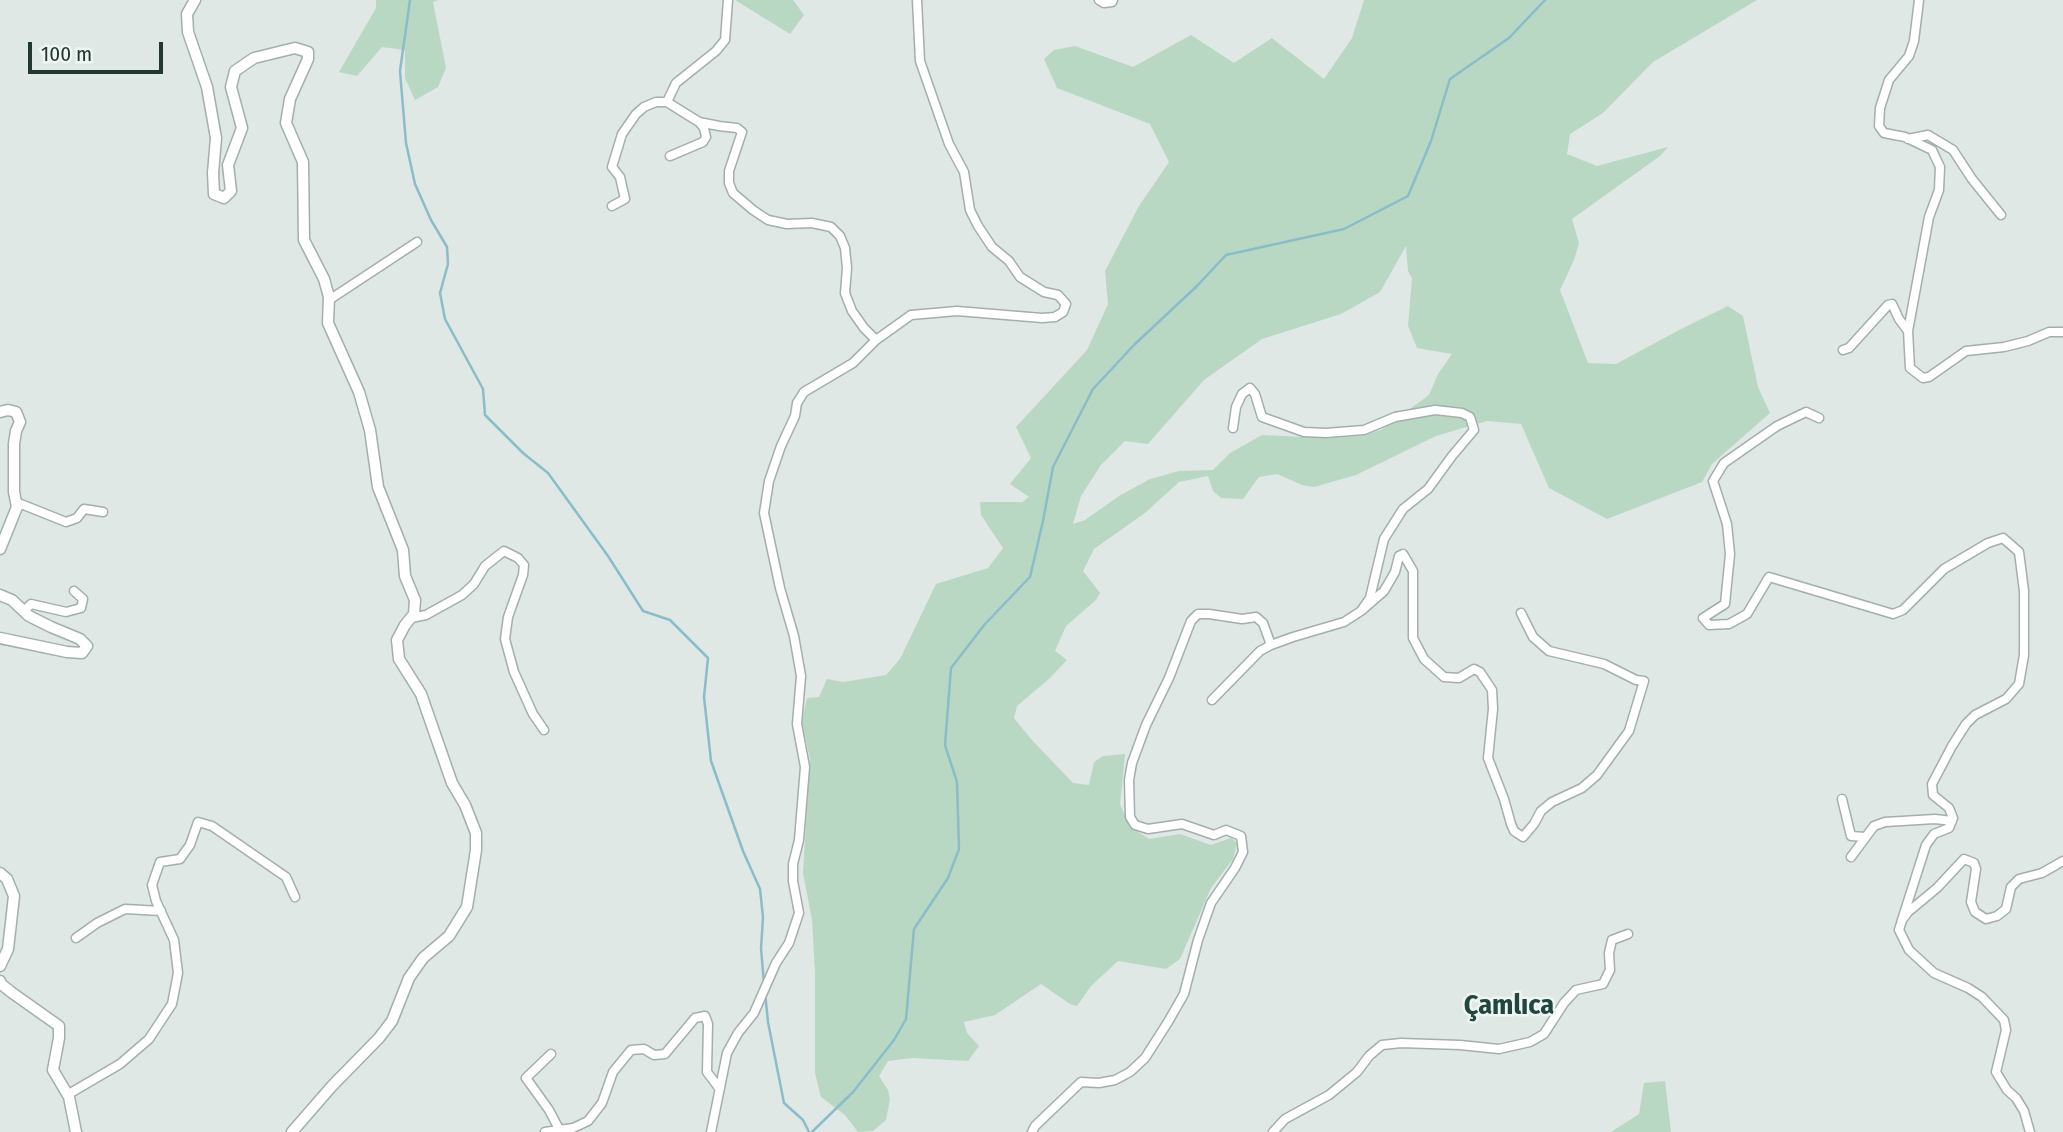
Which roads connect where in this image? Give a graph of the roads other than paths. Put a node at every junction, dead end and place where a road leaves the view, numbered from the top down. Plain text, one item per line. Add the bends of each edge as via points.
1 (195, 0) edge
2 (728, 0) edge
3 (917, 0) edge
4 (1099, 0) edge
5 (1113, 0) edge
6 (1919, 0) edge
7 (667, 102) junction
8 (699, 122) junction
9 (1908, 139) junction
10 (670, 156) dead end
11 (612, 206) dead end
12 (2001, 215) dead end
13 (417, 242) dead end
14 (329, 300) junction
15 (1908, 331) junction
16 (2063, 332) edge
17 (876, 340) junction
18 (1843, 350) dead end
19 (0, 412) edge
20 (1819, 418) dead end
21 (1233, 428) dead end
22 (17, 507) junction
23 (103, 512) dead end
24 (0, 549) edge
25 (74, 592) dead end
26 (0, 595) edge
27 (25, 610) junction
28 (1361, 611) junction
29 (1521, 614) dead end
30 (411, 618) junction
31 (0, 638) edge
32 (1271, 645) junction
33 (1212, 700) dead end
34 (544, 730) dead end
35 (1842, 799) dead end
36 (1952, 821) junction
37 (1865, 837) junction
38 (1851, 856) dead end
39 (2063, 861) edge
40 (0, 873) edge
41 (295, 897) dead end
42 (161, 911) junction
43 (1902, 920) junction
44 (1628, 934) dead end
45 (76, 938) dead end
46 (0, 966) edge
47 (0, 981) edge
48 (551, 1054) dead end
49 (719, 1088) junction
50 (67, 1095) junction
51 (559, 1129) junction
52 (76, 1132) edge
53 (292, 1132) edge
54 (545, 1132) edge
55 (711, 1132) edge
56 (1032, 1132) edge
57 (1273, 1132) edge
58 (2030, 1132) edge

1 - 14 street via 187,14 188,32 207,87 216,138 214,194 224,198 231,191 228,165 242,128 231,87 235,71 254,58 295,48 308,52 286,123 303,162 303,240 324,279
2 - 7 street via 725,40 676,83
3 - 17 street via 920,61 949,144 964,172 970,210 992,247 1020,277 1058,295 1066,304 1055,317 1042,318 957,311 911,315
4 - 5 street
6 - 9 street via 1909,57 1889,80 1880,108 1879,126 1884,133
7 - 8 street
7 - 11 street via 644,107 622,134 612,167 620,177 625,199
8 - 10 street via 706,137 703,142
8 - 17 street via 742,132 729,183 753,210 768,220 812,223 840,236 847,268 845,293 852,311
9 - 12 street via 1928,135 1953,150
9 - 15 street via 1932,150 1940,167
13 - 14 street
14 - 30 street via 328,323 359,392 378,487 403,550 405,576 415,600
15 - 16 street via 1910,368 1923,377 1966,351
15 - 18 street via 1892,304 1888,305
17 - 49 street via 853,363 803,392 765,497 764,513 800,677 797,724 805,767 793,864 799,914 754,1013 727,1053
19 - 22 street via 8,410 19,416 14,444
20 - 36 street via 1806,412 1777,426 1724,463 1713,481 1727,524 1729,580 1725,604 1703,618 1709,625 1729,624 1747,614 1769,577 1893,614 1903,610 1944,569 2003,538 2019,552 2024,591 2019,684 2006,699 1966,724 1932,784 1933,795 1949,808
21 - 28 street via 1236,407 1250,388 1262,417 1304,432 1364,430 1395,416 1436,410 1470,417 1474,430 1469,439 1428,489 1404,509 1384,539 1370,598
22 - 23 street via 22,504 66,522 85,509
22 - 24 street
25 - 27 street via 83,599 81,608 66,612 31,604
26 - 27 street
27 - 31 street via 80,639 86,646 82,653
28 - 29 street via 1384,591 1403,554 1413,571 1413,638 1424,659 1444,677 1480,671 1492,690 1488,758 1514,831 1523,836 1541,811 1597,775 1629,731 1644,681 1604,664 1549,651 1533,637
28 - 32 street via 1344,622
30 - 34 street via 462,595 504,551 518,558 524,565 523,575 505,639 514,672
30 - 53 street via 397,640 399,659 421,694 452,783 476,833 467,907 449,936 423,958 409,978 392,1021 379,1038
32 - 33 street
32 - 56 street via 1256,617 1198,614 1191,621 1132,763 1130,817 1135,825 1148,829 1182,824 1214,835 1226,830 1241,836 1243,852 1211,903 1184,993 1145,1058 1115,1080 1081,1082
35 - 37 street via 1851,836
36 - 37 street via 1885,822
36 - 43 street via 1926,845
37 - 38 street
39 - 43 street via 2019,879 2011,887 2006,909 1986,919 1975,912 1971,902 1976,869 1964,859
40 - 46 street via 15,896 8,949
41 - 42 street via 286,877 212,826 198,822 180,859 160,862 152,886
42 - 45 street via 125,909
42 - 50 street via 174,940 178,973 172,1004 149,1040 120,1065
43 - 58 street via 1899,930 1909,950 1934,973 1982,997 2004,1020 1996,1072 2024,1111
44 - 57 street via 1612,940 1610,970 1603,984 1576,990 1544,1034 1530,1042 1499,1049 1382,1045 1329,1095 1285,1119
47 - 50 street via 59,1026 53,1070
48 - 51 street via 526,1078
49 - 51 street via 706,1072 708,1024 705,1016 695,1018 665,1054 631,1049 613,1072 603,1104 587,1121
49 - 55 street
50 - 52 street
51 - 54 street

